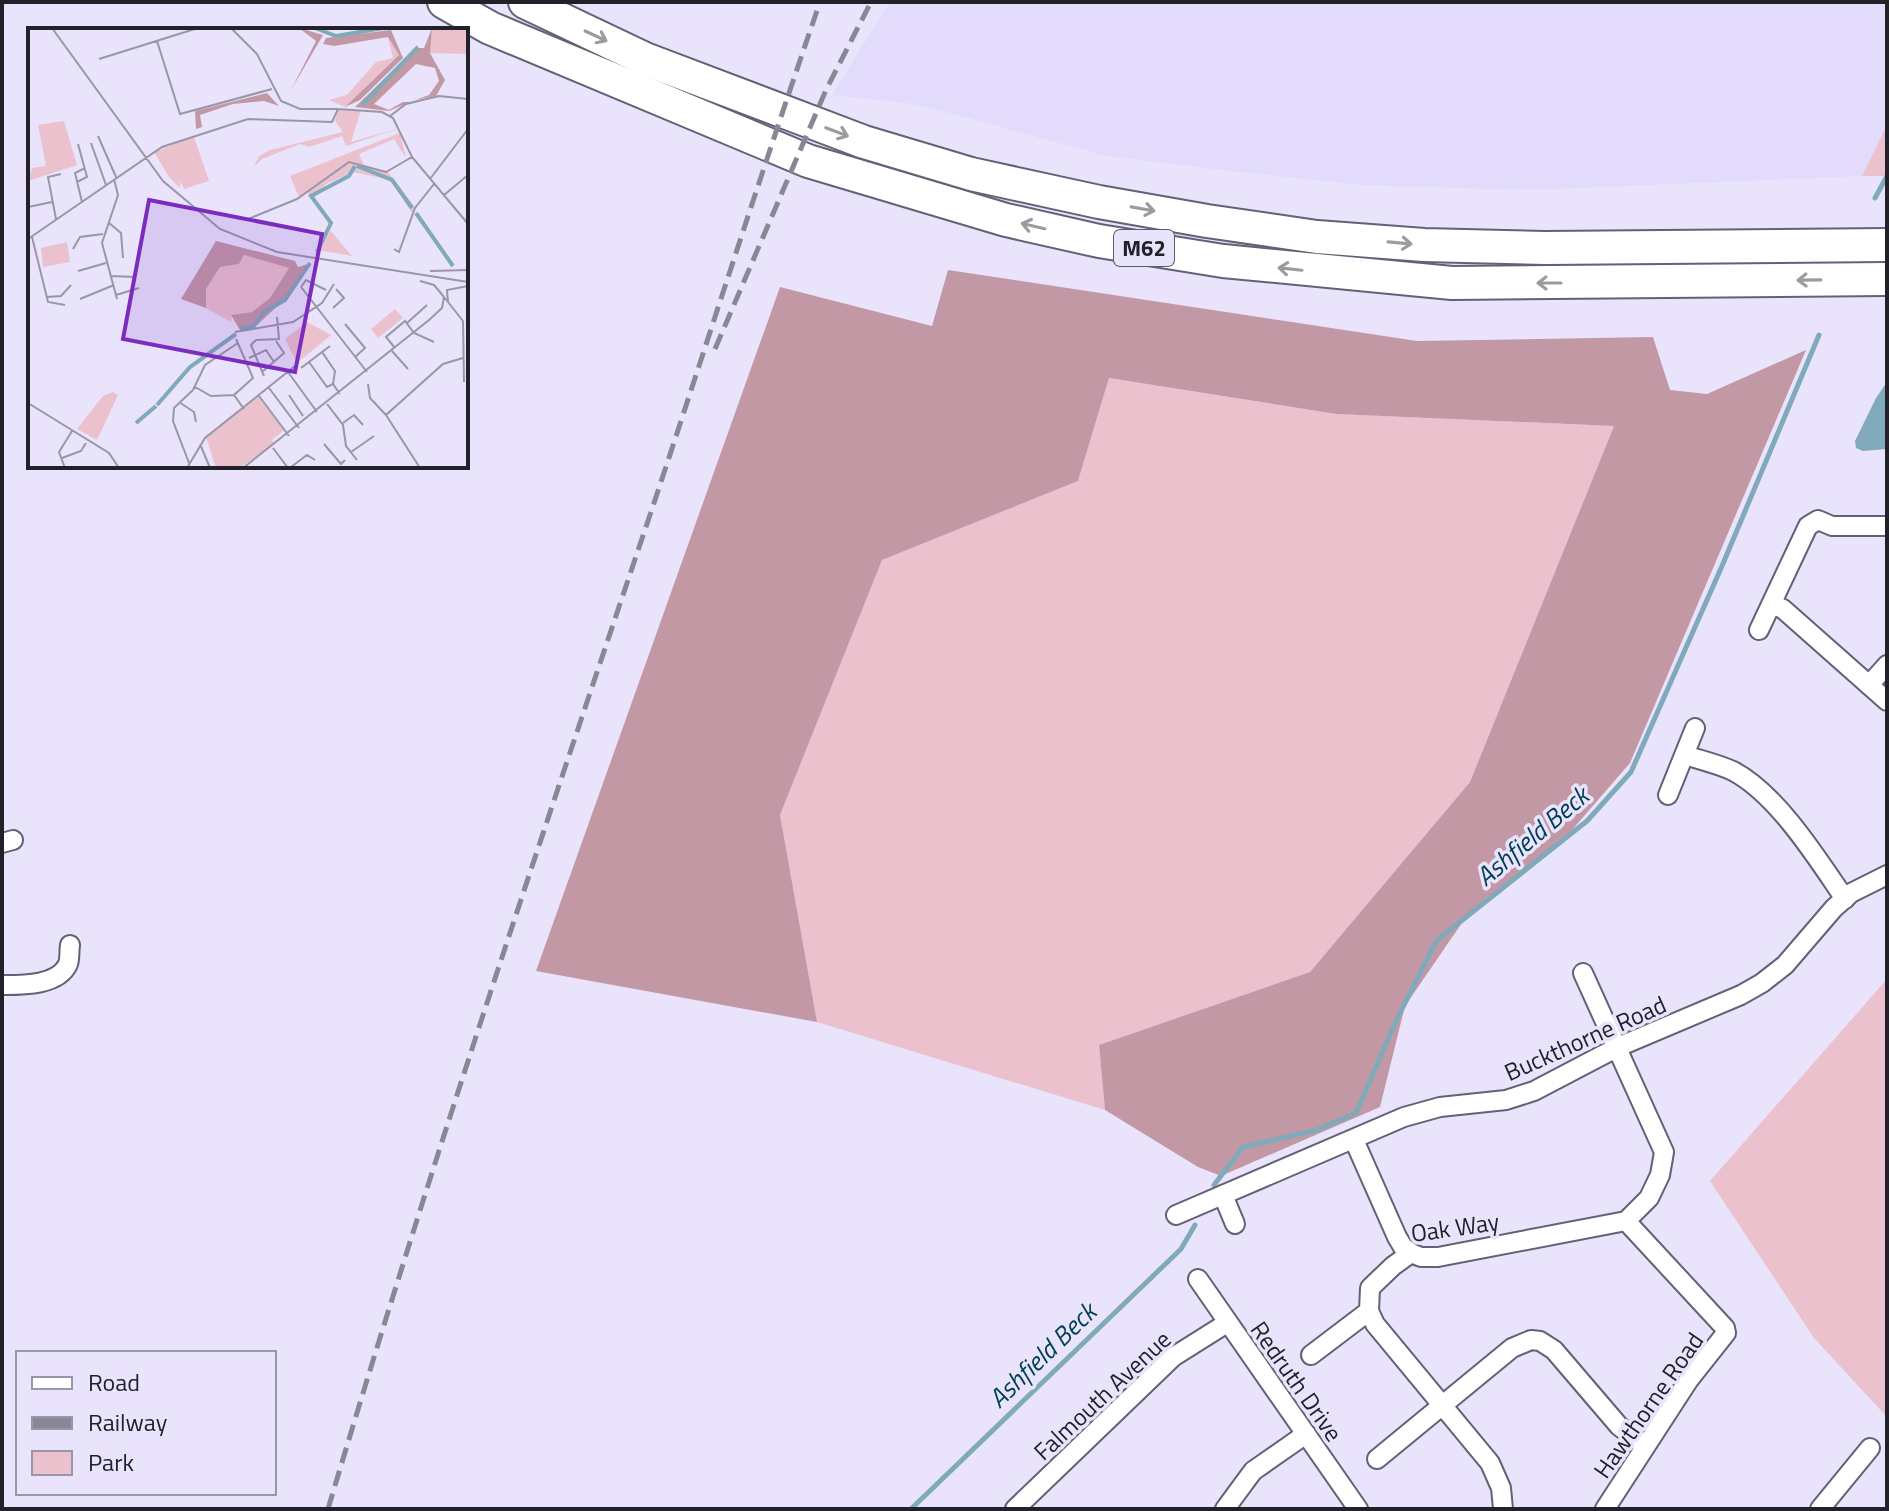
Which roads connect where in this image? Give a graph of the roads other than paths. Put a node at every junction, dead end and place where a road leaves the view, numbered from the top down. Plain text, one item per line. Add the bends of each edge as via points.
1 (444, 2) edge
2 (525, 2) edge
3 (1887, 245) edge
4 (1887, 279) edge
5 (1887, 526) edge
6 (1772, 604) junction
7 (1759, 630) dead end
8 (1887, 665) edge
9 (1869, 685) junction
10 (1887, 701) edge
11 (1695, 728) dead end
12 (1685, 755) junction
13 (1668, 795) dead end
14 (1887, 875) edge
15 (1845, 899) junction
16 (73, 960) dead end
17 (1583, 973) dead end
18 (2, 985) edge
19 (1618, 1047) junction
20 (1354, 1140) junction
21 (1223, 1195) junction
22 (1176, 1215) dead end
23 (1626, 1221) junction
24 (1235, 1224) dead end
25 (1411, 1253) junction
26 (1198, 1279) dead end
27 (1369, 1311) junction
28 (1227, 1323) junction
29 (1311, 1355) dead end
30 (1443, 1405) junction
31 (1306, 1434) junction
32 (1644, 1445) junction
33 (1870, 1448) dead end
34 (1377, 1459) dead end
35 (1015, 1509) edge
36 (1225, 1509) edge
37 (1358, 1509) edge
38 (1503, 1509) edge
39 (1605, 1509) edge
40 (1820, 1509) edge

4 -> 1 highway, M62 via 1452,283 1223,261 1099,241 992,216 808,161 490,28
2 -> 3 highway, M62 via 645,59 864,142 971,174 1099,202 1317,237 1424,245
5 - 6 street via 1832,526 1818,520 1808,526
6 - 7 street
6 - 9 street
8 - 9 street
9 - 10 street
11 - 12 street
12 - 13 street
12 - 15 street via 1733,771 1755,787 1792,822
14 - 15 street, Buckthorne Road
15 - 19 street, Buckthorne Road via 1762,983
16 - 18 street via 47,980
17 - 19 street
19 - 20 street, Buckthorne Road via 1534,1091 1416,1113
19 - 23 street via 1664,1152 1649,1198
20 - 21 street, Buckthorne Road
20 - 25 street via 1397,1237
21 - 22 street, Buckthorne Road
21 - 24 street
23 - 25 street, Oak Way via 1438,1257
23 - 32 street, Hawthorne Road via 1726,1333
25 - 27 street, Oak Way via 1370,1288
26 - 28 street, Redruth Drive
27 - 29 street
27 - 30 street
28 - 31 street, Redruth Drive
28 - 35 street, Falmouth Avenue via 1173,1357
30 - 32 street via 1512,1348 1540,1341 1554,1350 1619,1426
30 - 34 street
30 - 38 street via 1490,1463
31 - 36 street via 1253,1471
31 - 37 street, Redruth Drive
32 - 39 street, Hawthorne Road
33 - 40 street

